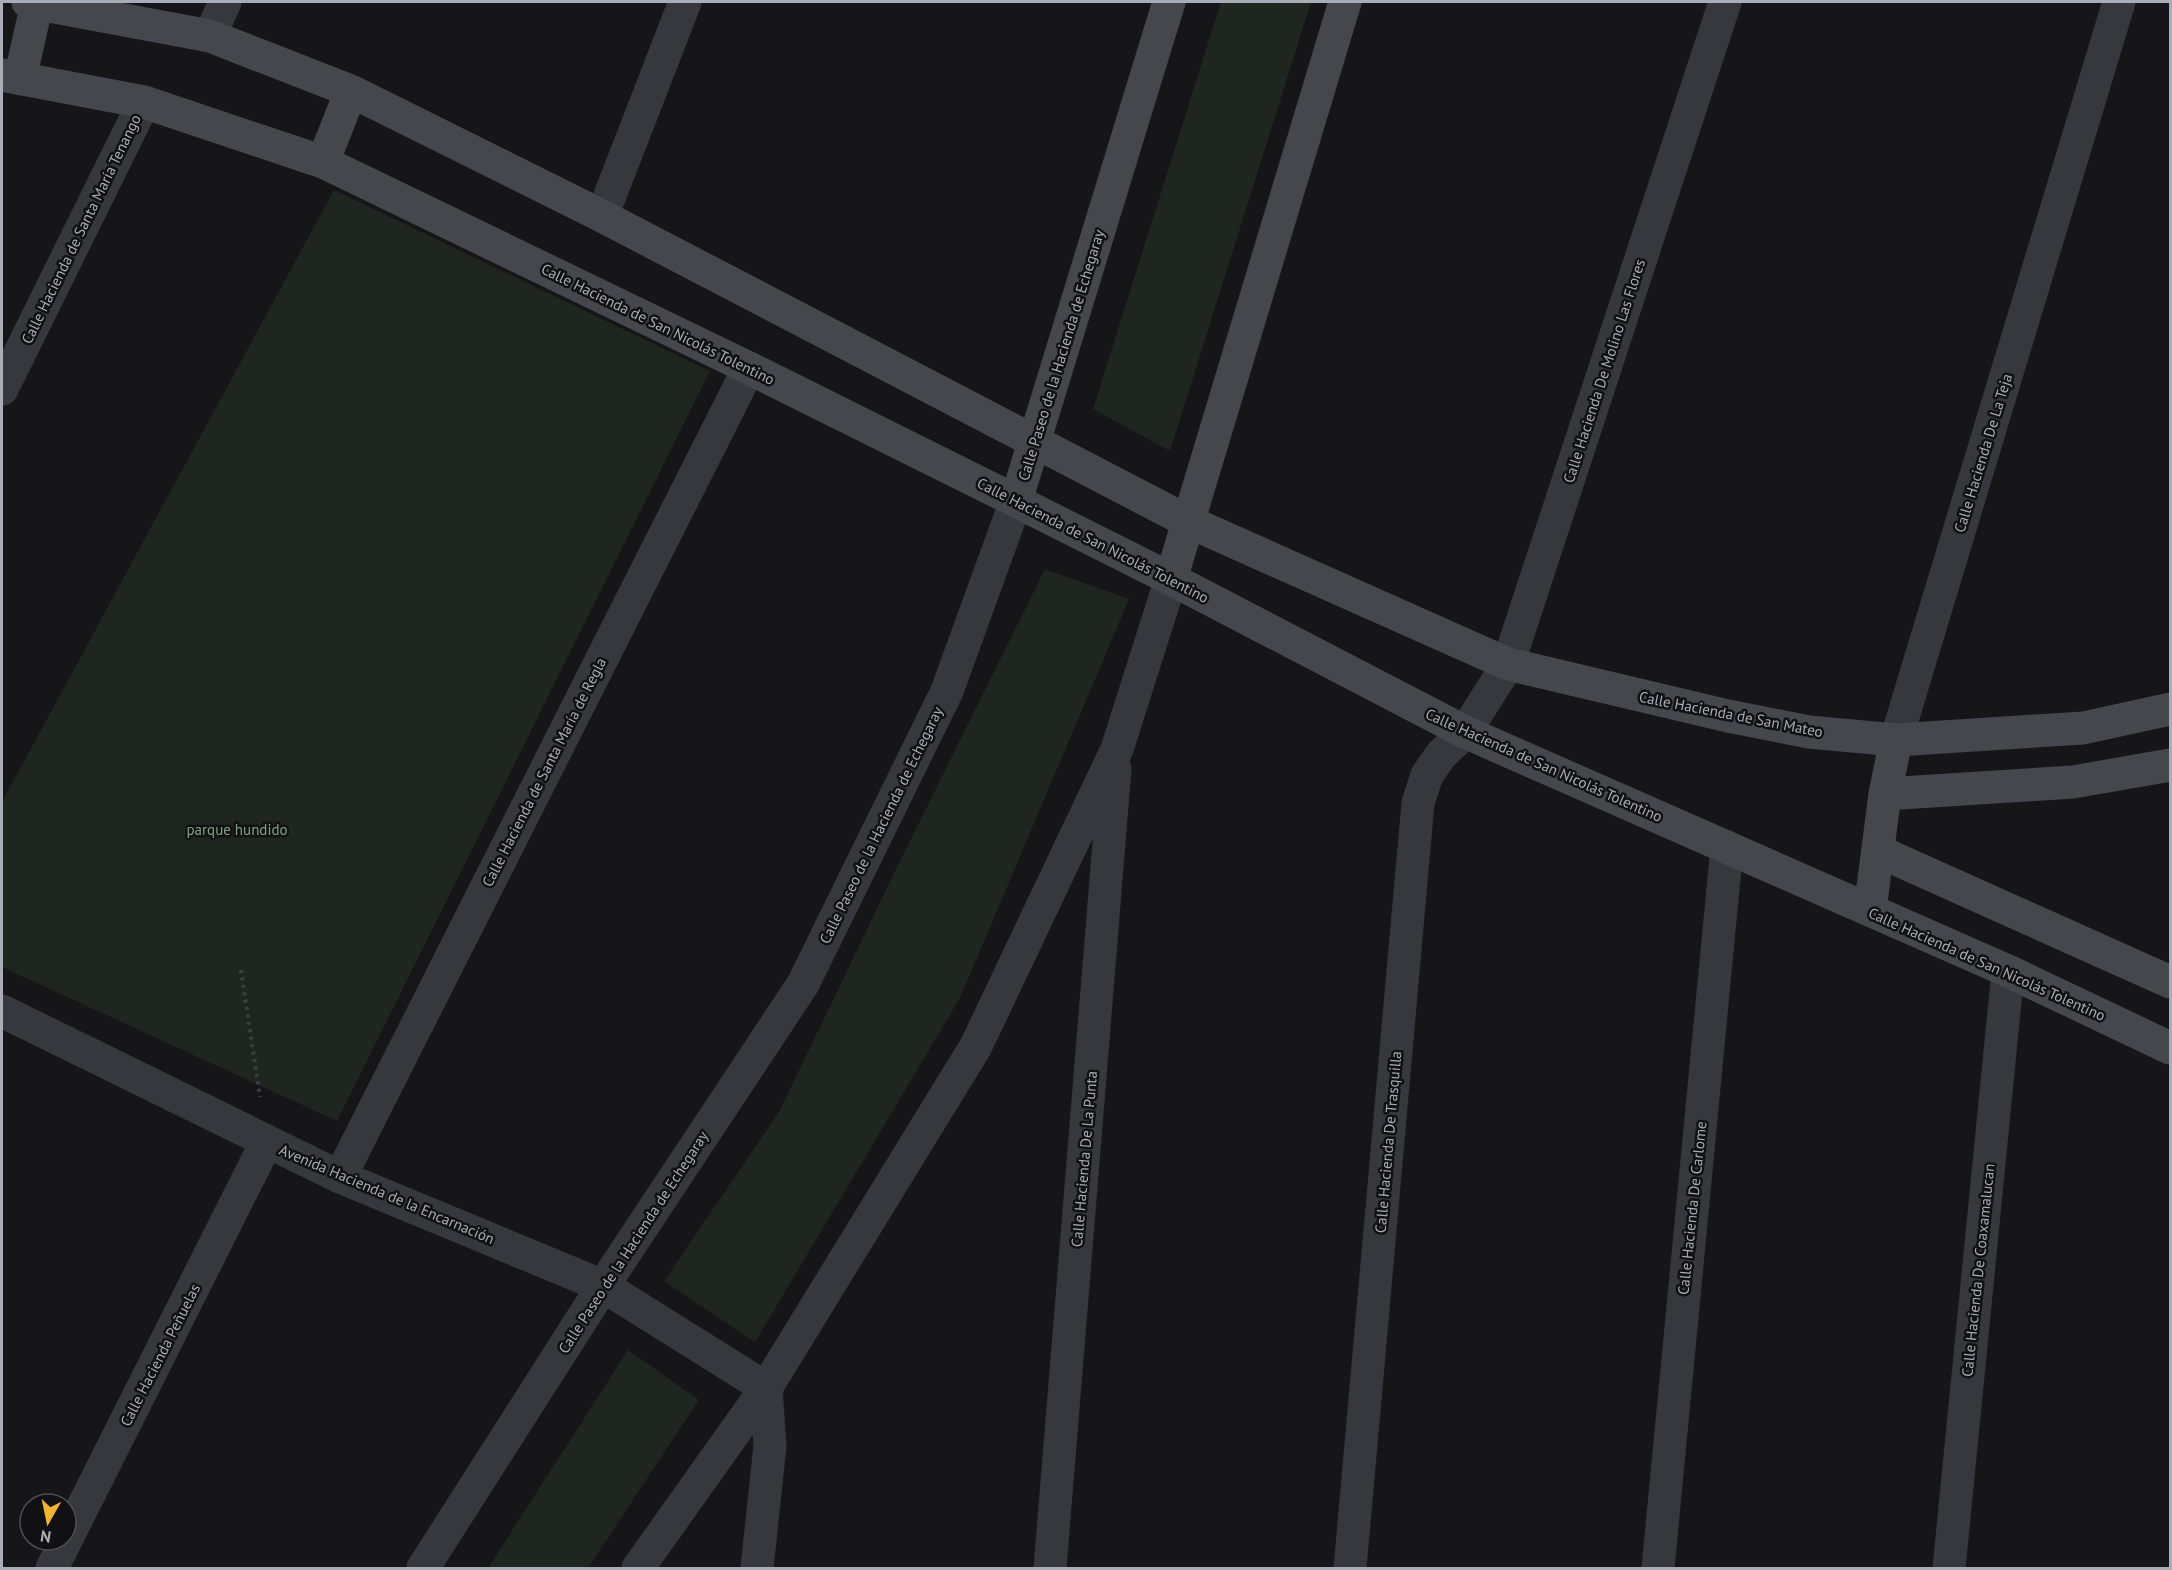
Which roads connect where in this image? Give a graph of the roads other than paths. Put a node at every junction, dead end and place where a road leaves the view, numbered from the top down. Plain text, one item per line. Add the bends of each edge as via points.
1 (33, 2) edge
2 (225, 2) edge
3 (685, 2) edge
4 (1169, 2) edge
5 (1346, 2) edge
6 (1725, 2) edge
7 (2119, 2) edge
8 (210, 36) junction
9 (11, 77) edge
10 (351, 91) junction
11 (144, 102) junction
12 (323, 162) junction
13 (602, 216) junction
14 (749, 368) junction
15 (2, 389) edge
16 (1035, 442) junction
17 (1016, 501) junction
18 (1187, 521) junction
19 (1172, 579) junction
20 (1509, 664) junction
21 (2170, 709) edge
22 (1466, 732) junction
23 (1896, 740) junction
24 (1117, 749) junction
25 (2170, 765) edge
26 (1885, 794) junction
27 (1727, 847) junction
28 (1878, 851) junction
29 (1870, 910) junction
30 (2008, 971) junction
31 (2170, 982) edge
32 (2, 1011) edge
33 (2170, 1048) edge
34 (267, 1142) junction
35 (340, 1177) junction
36 (603, 1286) junction
37 (766, 1388) junction
38 (52, 1569) edge
39 (423, 1569) edge
40 (638, 1569) edge
41 (757, 1569) edge
42 (1050, 1569) edge
43 (1350, 1569) edge
44 (1658, 1569) edge
45 (1949, 1569) edge

1 - 8 main road
1 - 9 main road
2 - 8 street
3 - 13 street
4 - 16 main road, Calle Paseo de la Hacienda de Echegaray
5 - 18 main road
6 - 20 street, Calle Hacienda De Molino Las Flores
7 - 23 street, Calle Hacienda De La Teja
8 - 10 main road
9 - 11 main road, Calle Hacienda de San Nicolás Tolentino
10 - 12 main road
10 - 13 main road
11 - 12 main road, Calle Hacienda de San Nicolás Tolentino
11 - 15 street, Calle Hacienda de Santa María Tenango
12 - 14 main road, Calle Hacienda de San Nicolás Tolentino
13 - 16 main road
14 - 17 main road, Calle Hacienda de San Nicolás Tolentino
14 - 35 street, Calle Hacienda de Santa María de Regla
16 - 17 main road, Calle Paseo de la Hacienda de Echegaray
16 - 18 main road
17 - 19 main road, Calle Hacienda de San Nicolás Tolentino
17 - 36 street, Calle Paseo de la Hacienda de Echegaray via 947,691 804,984
18 - 19 main road
18 - 20 main road
19 - 22 main road, Calle Hacienda de San Nicolás Tolentino
19 - 24 street
20 - 22 street, Calle Hacienda De Molino Las Flores
20 - 23 main road, Calle Hacienda de San Mateo via 1809,732
21 - 23 main road, Calle Hacienda de San Mateo via 2083,728
22 - 27 main road, Calle Hacienda de San Nicolás Tolentino
22 - 43 street, Calle Hacienda De Trasquilla via 1426,775 1418,803
23 - 26 main road, Calle Hacienda De La Teja
24 - 37 street via 976,1046
24 - 42 street, Calle Hacienda De La Punta
25 - 26 main road via 2073,782
26 - 28 main road, Calle Hacienda De La Teja
27 - 29 main road, Calle Hacienda de San Nicolás Tolentino
27 - 44 street, Calle Hacienda De Carlome
28 - 29 main road, Calle Hacienda De La Teja
28 - 31 main road
29 - 30 main road, Calle Hacienda de San Nicolás Tolentino
30 - 33 main road, Calle Hacienda de San Nicolás Tolentino
30 - 45 street, Calle Hacienda De Coaxamalucan
32 - 34 street, Avenida Hacienda de la Encarnación
34 - 35 street, Avenida Hacienda de la Encarnación
34 - 38 street, Calle Hacienda Peñuelas
35 - 36 street, Avenida Hacienda de la Encarnación
36 - 37 street, Avenida Hacienda de la Encarnación
36 - 39 street, Calle Paseo de la Hacienda de Echegaray
37 - 40 street
37 - 41 street via 770,1446

